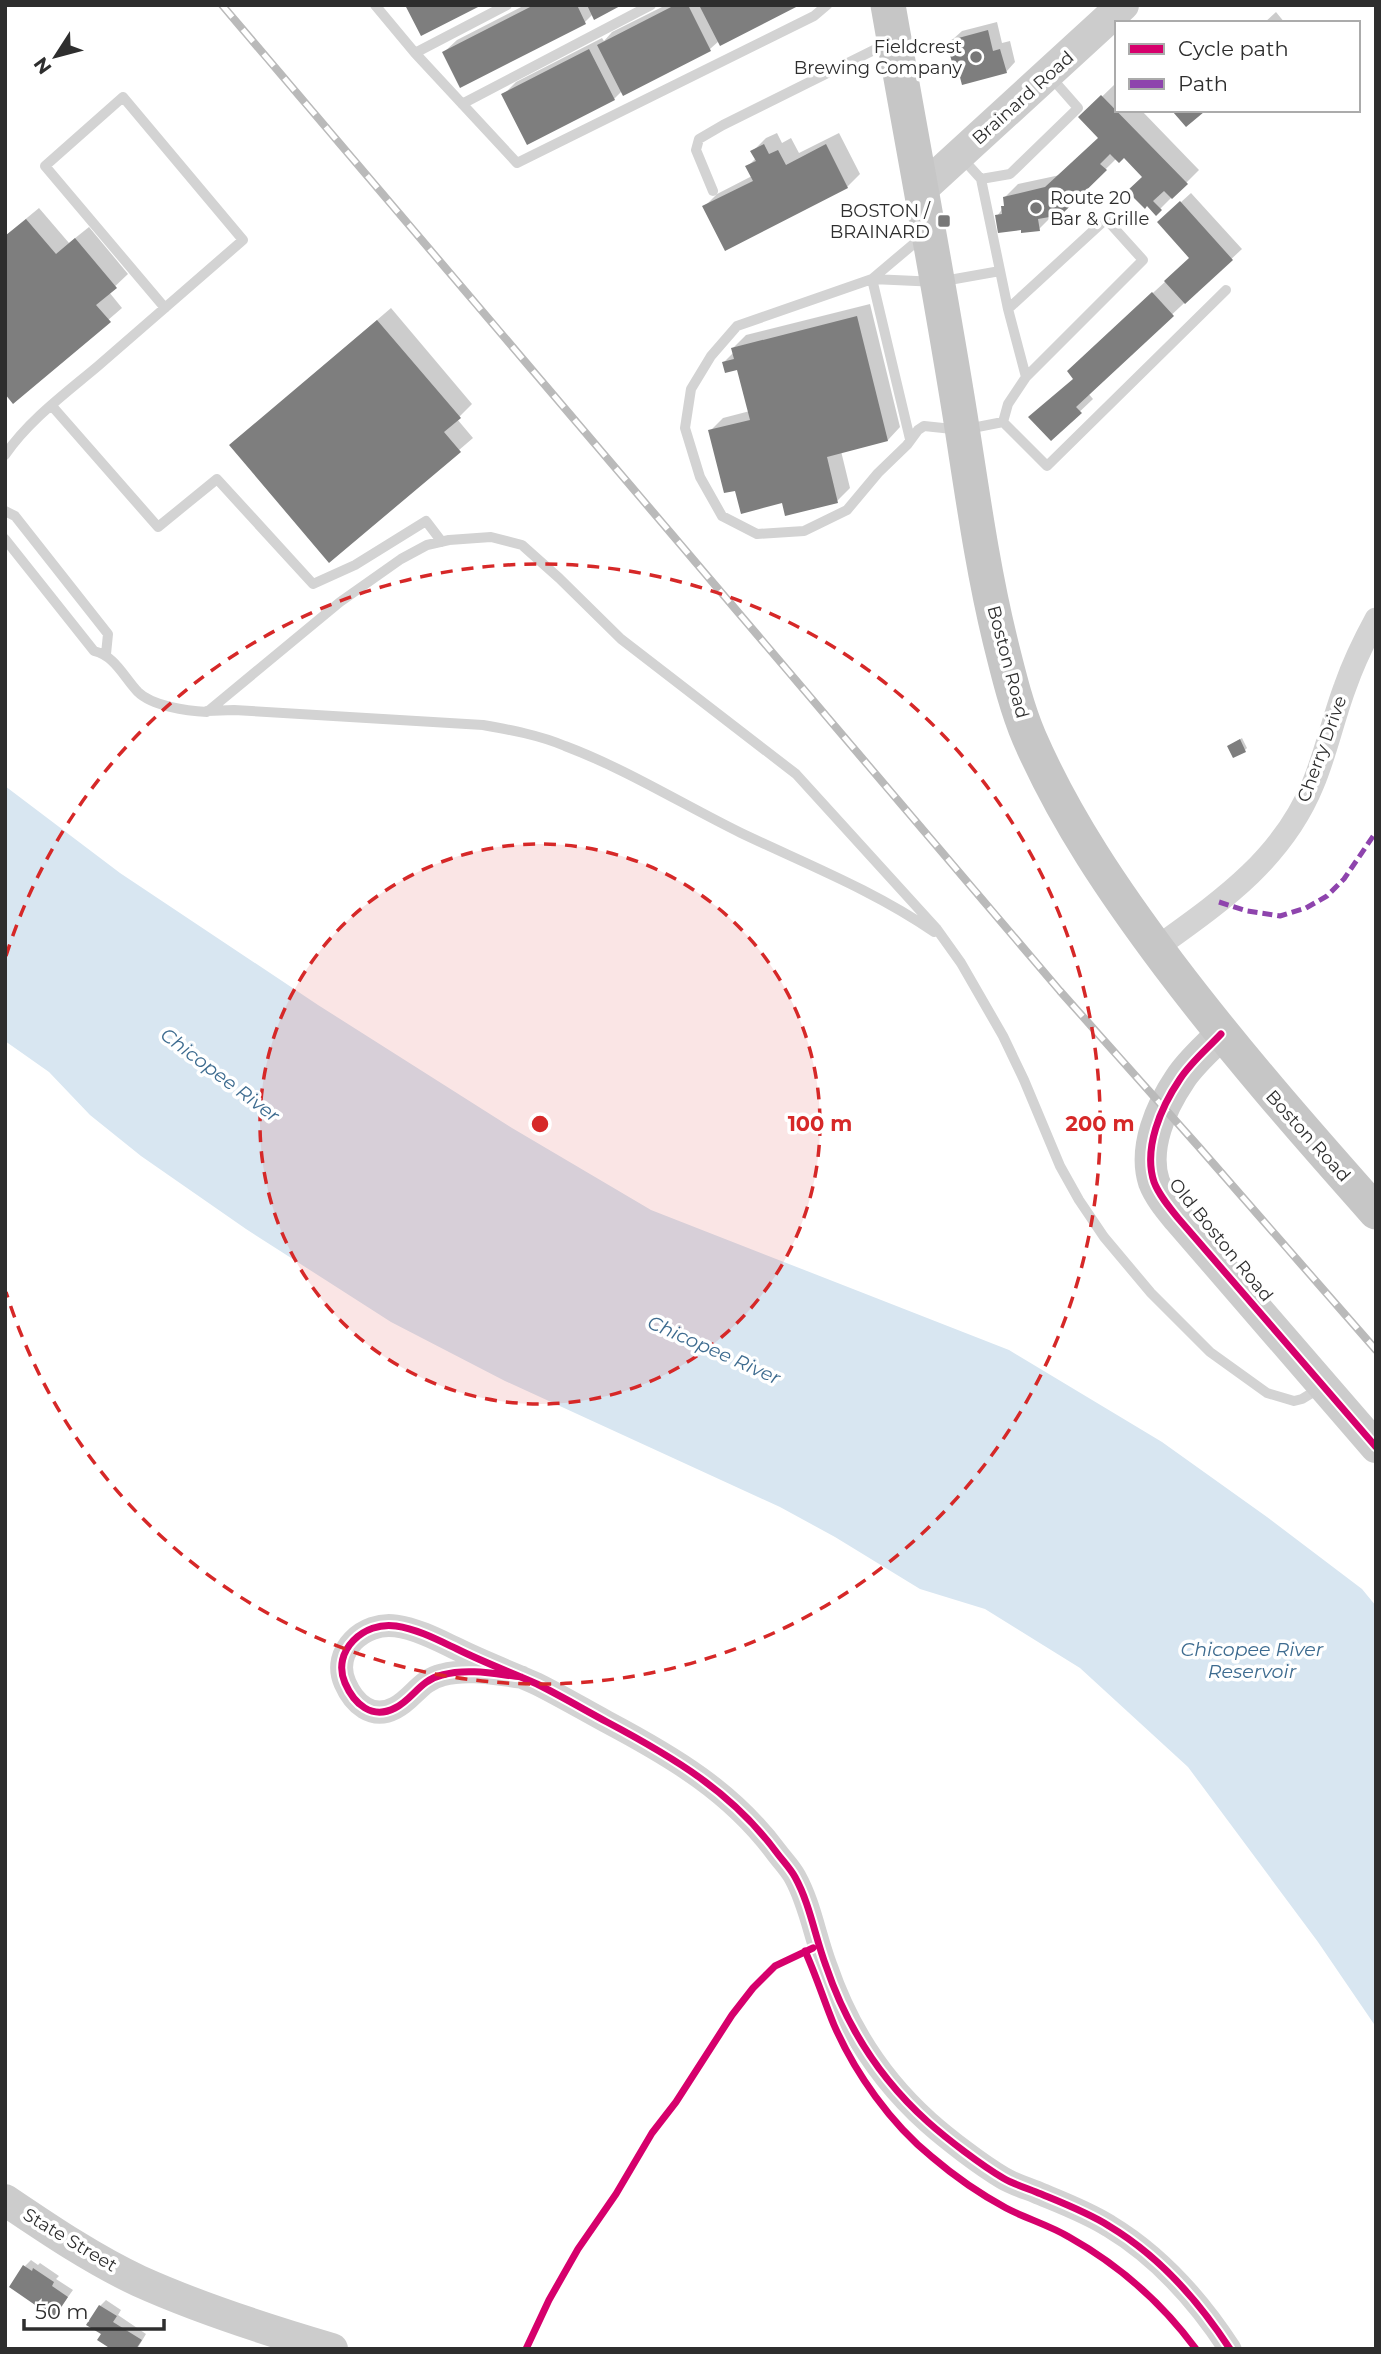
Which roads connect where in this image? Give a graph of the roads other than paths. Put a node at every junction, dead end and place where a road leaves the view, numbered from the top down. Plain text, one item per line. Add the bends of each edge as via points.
1 (375, 5) edge
2 (507, 5) edge
3 (651, 5) edge
4 (827, 5) edge
5 (888, 5) edge
6 (1123, 5) edge
7 (894, 40) junction
8 (415, 53) junction
9 (1048, 74) junction
10 (462, 104) junction
11 (960, 155) junction
12 (981, 179) junction
13 (922, 189) junction
14 (713, 191) dead end
15 (929, 230) junction
16 (1000, 271) junction
17 (872, 279) junction
18 (938, 282) junction
19 (1226, 290) dead end
20 (165, 308) junction
21 (1008, 309) junction
22 (1026, 377) junction
23 (52, 406) junction
24 (1003, 422) junction
25 (962, 430) junction
26 (910, 439) junction
27 (5, 455) edge
28 (5, 511) edge
29 (5, 539) edge
30 (442, 542) junction
31 (1376, 619) edge
32 (106, 654) junction
33 (207, 712) junction
34 (945, 940) junction
35 (1156, 948) junction
36 (1221, 1034) junction
37 (1376, 1212) edge
38 (1322, 1387) junction
39 (1376, 1447) edge
40 (521, 1678) junction
41 (5, 2200) edge
42 (332, 2349) edge
43 (1230, 2349) edge

1 - 8 lane
2 - 8 lane
3 - 10 lane
4 - 10 lane via 814,16 517,163
5 - 7 main road, Boston Road
6 - 9 street, Brainard Road
7 - 13 main road, Boston Road
7 - 14 lane via 699,139 696,150
8 - 10 lane
9 - 11 street, Brainard Road
9 - 12 lane via 1078,108 1010,174
11 - 12 lane
11 - 13 street, Brainard Road
12 - 16 lane
13 - 15 main road, Boston Road
15 - 17 lane
15 - 18 main road, Boston Road
16 - 18 lane
16 - 21 lane
17 - 18 lane
17 - 26 lane
17 - 26 lane via 737,327 711,356 691,389 685,428 700,477 722,516 757,534 804,531 847,510
18 - 25 main road, Boston Road
19 - 24 lane via 1047,466
20 - 20 lane via 243,240 122,97 45,166
20 - 23 lane
21 - 22 lane
21 - 22 lane via 1106,219 1143,260
22 - 24 lane via 1008,404
23 - 27 lane
23 - 30 lane via 158,527 217,479 313,584 355,565 426,521
24 - 25 lane
25 - 26 lane via 924,426
25 - 35 main road, Boston Road via 988,591 1027,733 1084,844
28 - 32 lane via 15,516 108,634
29 - 32 lane via 94,651
30 - 33 lane via 427,545 371,579
30 - 34 lane via 491,537 522,545 621,639 796,774
31 - 35 street, Cherry Drive via 1345,687 1313,785 1283,838 1243,883
32 - 33 lane via 140,694 171,707
33 - 34 lane via 442,721 483,725 563,745 887,903
34 - 38 lane via 1003,1036 1060,1166 1127,1266 1210,1352 1267,1393 1294,1401
35 - 36 main road, Boston Road
36 - 37 main road, Boston Road
36 - 38 street, Old Boston Road via 1192,1064 1158,1122 1151,1160 1154,1181 1178,1218
38 - 39 street, Old Boston Road
40 - 40 street via 436,1639 392,1625 356,1637 346,1647 341,1673 356,1703 371,1712 398,1707 439,1675 476,1672
40 - 43 street via 693,1771 762,1832 795,1877 844,2011 887,2080 928,2122 1004,2179 1107,2224 1137,2246 1178,2281
41 - 42 street, State Street via 138,2280

